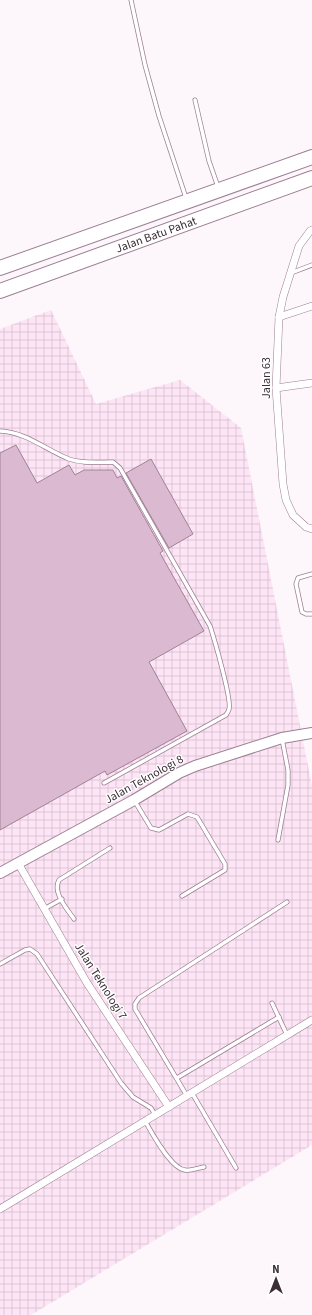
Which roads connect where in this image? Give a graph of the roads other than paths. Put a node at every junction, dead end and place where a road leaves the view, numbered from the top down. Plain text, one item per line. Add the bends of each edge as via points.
1 (130, 0) edge
2 (194, 100) dead end
3 (312, 157) edge
4 (312, 178) edge
5 (219, 190) junction
6 (187, 201) junction
7 (312, 230) edge
8 (312, 265) edge
9 (0, 268) edge
10 (290, 273) junction
11 (0, 291) edge
12 (312, 306) edge
13 (279, 317) junction
14 (312, 383) edge
15 (276, 388) junction
16 (0, 432) edge
17 (309, 528) edge
18 (312, 574) edge
19 (312, 614) edge
20 (312, 733) edge
21 (282, 738) junction
22 (104, 783) dead end
23 (134, 800) junction
24 (278, 840) dead end
25 (110, 848) dead end
26 (18, 863) junction
27 (0, 873) edge
28 (182, 896) dead end
29 (62, 899) junction
30 (287, 902) dead end
31 (44, 908) junction
32 (74, 919) dead end
33 (0, 964) edge
34 (272, 1003) dead end
35 (279, 1017) junction
36 (312, 1020) edge
37 (287, 1035) junction
38 (177, 1078) junction
39 (190, 1094) junction
40 (169, 1107) junction
41 (156, 1115) junction
42 (145, 1122) junction
43 (204, 1167) dead end
44 (236, 1168) dead end
45 (0, 1209) edge

1 - 6 lane via 144,65
2 - 5 lane
3 - 5 highway, Jalan Batu Pahat
4 - 11 highway, Jalan Batu Pahat
5 - 6 highway, Jalan Batu Pahat
6 - 9 highway, Jalan Batu Pahat
7 - 10 street, Jalan 63 via 299,246
8 - 10 lane
10 - 13 street, Jalan 63
12 - 13 street
13 - 15 street, Jalan 63
14 - 15 street
15 - 17 street, Jalan 63 via 286,500 293,515
16 - 22 lane via 18,434 80,462 116,463 210,626 214,638 228,697 229,709 226,715
18 - 19 lane via 298,578 296,584 302,612
20 - 21 street, Jalan Teknologi 8
21 - 23 street, Jalan Teknologi 8 via 195,766
21 - 24 lane via 288,785
23 - 26 street, Jalan Teknologi 8
23 - 28 lane via 151,828 155,830 188,814 197,817 225,864 225,870
25 - 29 lane via 59,880 57,891
26 - 27 street, Jalan Teknologi 8
26 - 31 street, Jalan Teknologi 7
29 - 31 lane
29 - 32 lane
30 - 38 lane via 139,998 135,1004 135,1009
31 - 40 street, Jalan Teknologi 7 via 88,983
33 - 41 lane via 24,950 37,954 121,1084
34 - 35 lane
35 - 37 lane
35 - 38 lane
36 - 37 street
37 - 39 street
38 - 39 lane
39 - 40 street
39 - 44 lane
40 - 41 street
41 - 42 street
42 - 43 lane via 176,1167 184,1170
42 - 45 street

